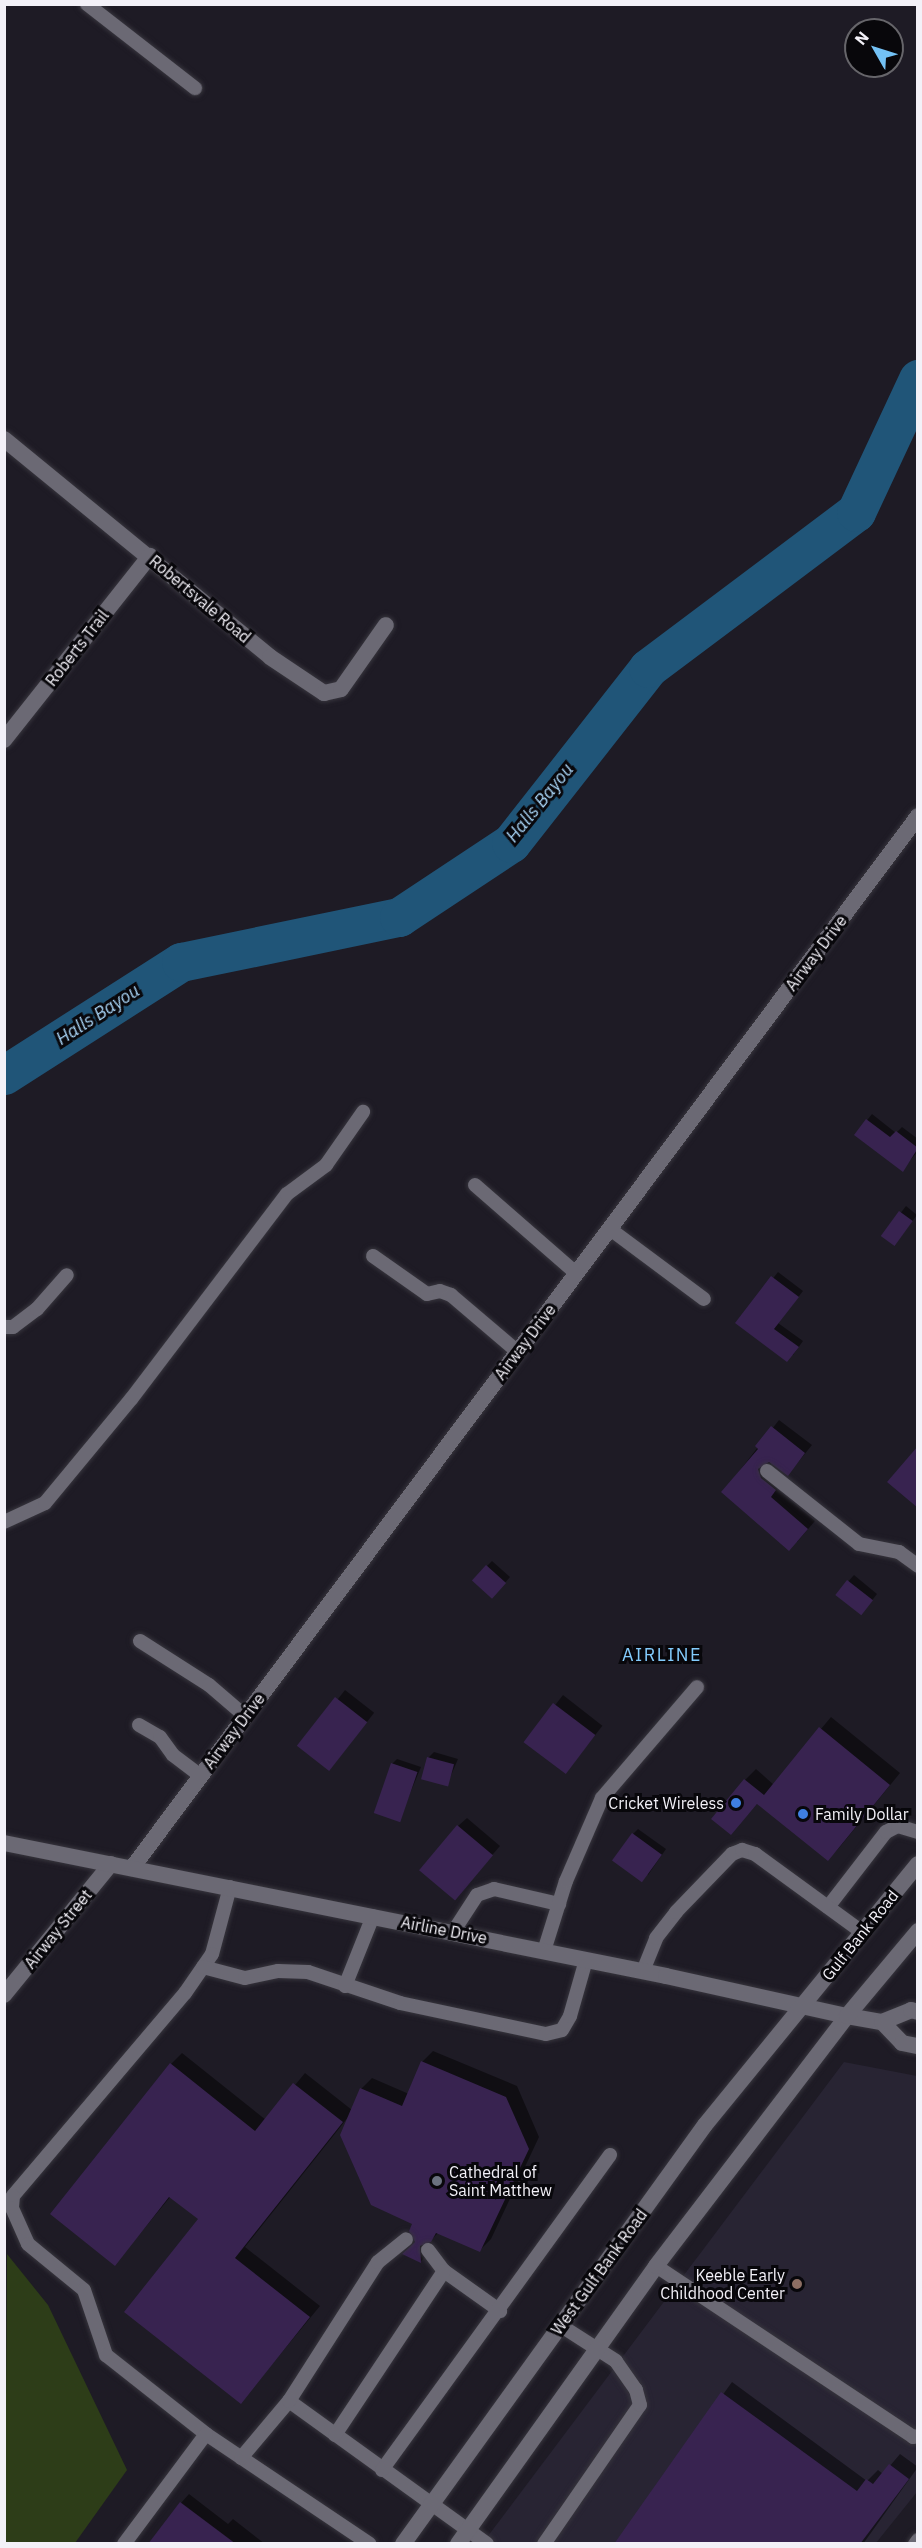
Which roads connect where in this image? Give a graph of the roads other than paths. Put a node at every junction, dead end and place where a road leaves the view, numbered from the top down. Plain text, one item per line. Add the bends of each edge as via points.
1 (87, 4) edge
2 (195, 88) dead end
3 (4, 439) edge
4 (150, 556) junction
5 (386, 625) dead end
6 (4, 740) edge
7 (918, 816) edge
8 (363, 1112) dead end
9 (475, 1185) dead end
10 (610, 1230) junction
11 (373, 1256) dead end
12 (577, 1274) junction
13 (67, 1275) dead end
14 (704, 1299) dead end
15 (4, 1327) edge
16 (518, 1352) junction
17 (767, 1471) dead end
18 (4, 1522) edge
19 (918, 1566) edge
20 (140, 1641) dead end
21 (697, 1687) dead end
22 (245, 1716) junction
23 (139, 1725) dead end
24 (201, 1776) junction
25 (918, 1832) edge
26 (4, 1843) edge
27 (111, 1863) junction
28 (918, 1864) edge
29 (132, 1868) junction
30 (230, 1887) junction
31 (559, 1904) junction
32 (828, 1906) junction
33 (373, 1916) junction
34 (918, 1931) edge
35 (453, 1932) junction
36 (862, 1932) junction
37 (544, 1951) junction
38 (586, 1960) junction
39 (203, 1966) junction
40 (643, 1971) junction
41 (345, 1986) junction
42 (4, 1995) edge
43 (802, 2006) junction
44 (918, 2012) edge
45 (847, 2016) junction
46 (882, 2022) junction
47 (918, 2046) edge
48 (610, 2155) dead end
49 (406, 2239) dead end
50 (428, 2250) dead end
51 (656, 2266) junction
52 (444, 2271) junction
53 (500, 2311) junction
54 (560, 2325) junction
55 (597, 2349) junction
56 (289, 2401) junction
57 (206, 2434) junction
58 (335, 2435) junction
59 (918, 2436) edge
60 (241, 2458) junction
61 (382, 2469) junction
62 (431, 2504) junction
63 (463, 2537) edge
64 (124, 2544) edge
65 (370, 2544) edge
66 (404, 2544) edge
67 (487, 2544) edge
68 (544, 2544) edge

1 - 2 lane
3 - 4 main road, Robertsvale Road
4 - 5 main road, Robertsvale Road via 277,662 324,693 341,690
4 - 6 main road, Roberts Trail
7 - 10 main road, Airway Drive
8 - 18 lane via 326,1165 286,1194 132,1398 45,1503
9 - 12 lane
10 - 12 main road, Airway Drive
10 - 14 lane
11 - 16 lane via 427,1294 451,1295
12 - 16 main road, Airway Drive
13 - 15 lane via 37,1309 13,1327
16 - 22 main road, Airway Drive
17 - 19 lane via 859,1544 898,1552
20 - 22 lane via 209,1685
21 - 31 lane via 602,1798
22 - 24 main road, Airway Drive
23 - 24 lane via 160,1737 173,1755
24 - 29 main road, Airway Drive
25 - 32 lane via 898,1826 886,1832
26 - 27 main road, Airline Drive
27 - 29 main road, Airline Drive
27 - 42 main road, Airway Street
28 - 36 main road, Gulf Bank Road
29 - 30 main road, Airline Drive
30 - 33 main road, Airline Drive
30 - 39 lane via 212,1954
31 - 35 lane via 494,1888 477,1895
31 - 37 lane
32 - 36 lane
32 - 40 lane via 755,1854 742,1850 732,1854 676,1912 656,1938
33 - 35 main road, Airline Drive
33 - 41 lane
34 - 45 main road
35 - 37 main road, Airline Drive
36 - 43 main road, Gulf Bank Road
37 - 38 main road, Airline Drive
38 - 40 main road, Airline Drive
38 - 41 lane via 570,2016 561,2030 546,2034 400,2003
39 - 41 lane via 245,1977 278,1971 308,1972
39 - 57 lane via 13,2196 12,2208 28,2244 84,2290 106,2355
40 - 43 main road, Airline Drive
43 - 45 main road, Airline Drive
43 - 54 main road, West Gulf Bank Road via 705,2125
44 - 46 main road, Airline Drive
45 - 46 main road, Airline Drive
45 - 51 main road
46 - 47 main road via 902,2043
48 - 53 lane
49 - 56 lane via 378,2262
50 - 52 lane
51 - 55 main road
51 - 59 lane via 913,2437
52 - 53 lane
52 - 58 lane
53 - 61 lane
54 - 55 lane
54 - 62 main road, West Gulf Bank Road
55 - 63 main road
55 - 68 lane via 616,2361 636,2390 640,2406
56 - 58 lane
56 - 60 lane
57 - 60 lane
57 - 64 lane
58 - 61 lane
60 - 65 lane
61 - 62 lane
62 - 63 lane
62 - 66 main road, West Gulf Bank Road
63 - 67 lane

